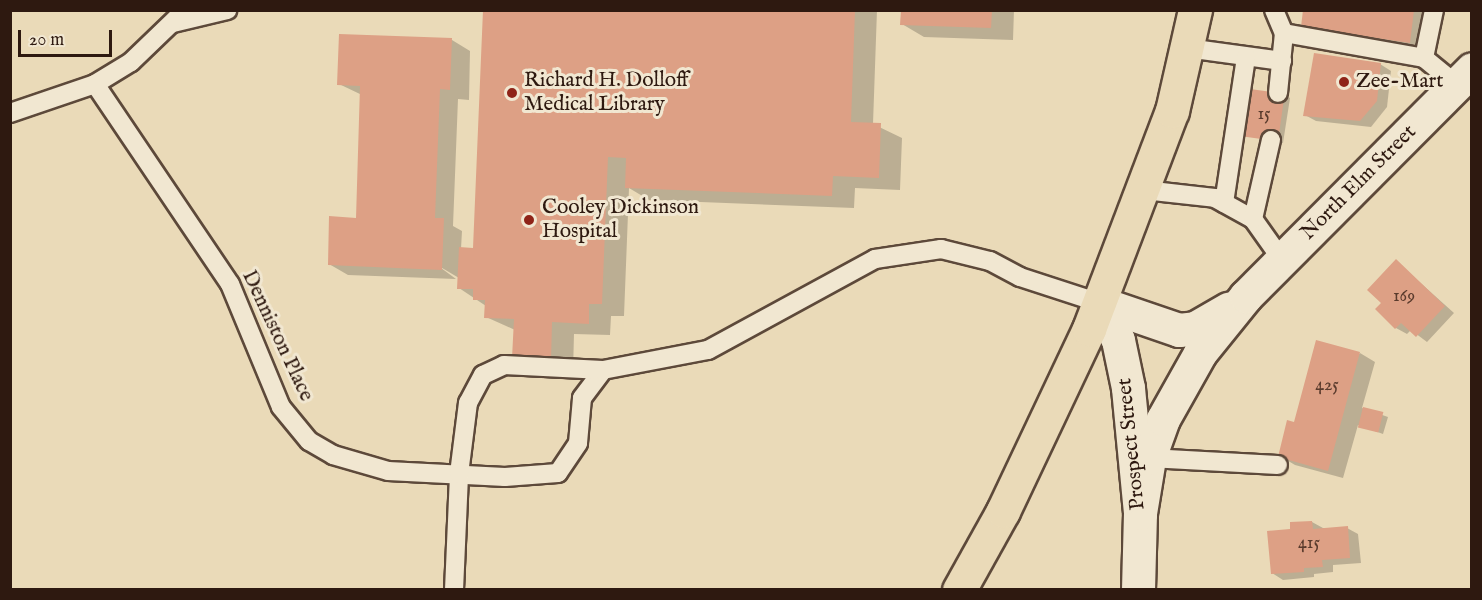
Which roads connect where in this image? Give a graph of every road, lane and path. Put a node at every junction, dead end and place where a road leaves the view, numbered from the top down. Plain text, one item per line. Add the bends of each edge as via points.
1 (185, 10) edge
2 (227, 10) edge
3 (1274, 10) edge
4 (1434, 10) edge
5 (171, 24) junction
6 (1191, 28) edge
7 (1284, 33) junction
8 (1246, 57) junction
9 (1424, 58) junction
10 (1282, 61) junction
11 (1464, 77) edge
12 (95, 84) junction
13 (1278, 93) dead end
14 (10, 113) edge
15 (1271, 140) dead end
16 (1144, 190) junction
17 (1224, 202) junction
18 (1253, 219) junction
19 (1282, 260) junction
20 (1246, 296) junction
21 (1100, 303) junction
22 (603, 370) junction
23 (1149, 458) junction
24 (1278, 465) dead end
25 (459, 474) junction
26 (1140, 513) junction
27 (454, 590) edge
28 (959, 590) edge
29 (1138, 590) edge

1 - 5 lane
2 - 5 lane
3 - 7 lane
4 - 9 lane
5 - 12 lane via 131,62
6 - 8 lane
6 - 16 highway via 1172,111
7 - 9 lane
7 - 10 lane
8 - 10 lane
8 - 17 lane
9 - 11 lane
10 - 13 lane
11 - 19 main road, North Elm Street
12 - 14 lane
12 - 25 lane, Denniston Place via 230,284 281,407 309,441 333,455 388,471
15 - 18 lane
16 - 17 lane
16 - 21 highway
17 - 18 lane
18 - 19 lane
19 - 20 main road, North Elm Street
20 - 21 main road, North Elm Street via 1208,322 1179,330
20 - 23 main road, North Elm Street via 1190,370 1163,419
21 - 22 lane via 1020,277 990,261 941,249 875,259 708,350
21 - 26 main road, Prospect Street via 1118,340 1128,388
21 - 28 highway via 1065,387
22 - 25 lane, Denniston Place via 582,398 578,443 558,473 506,477
22 - 25 lane via 504,365 483,375 468,403
23 - 24 lane
23 - 26 main road, North Elm Street
25 - 27 lane
26 - 29 main road, Prospect Street

